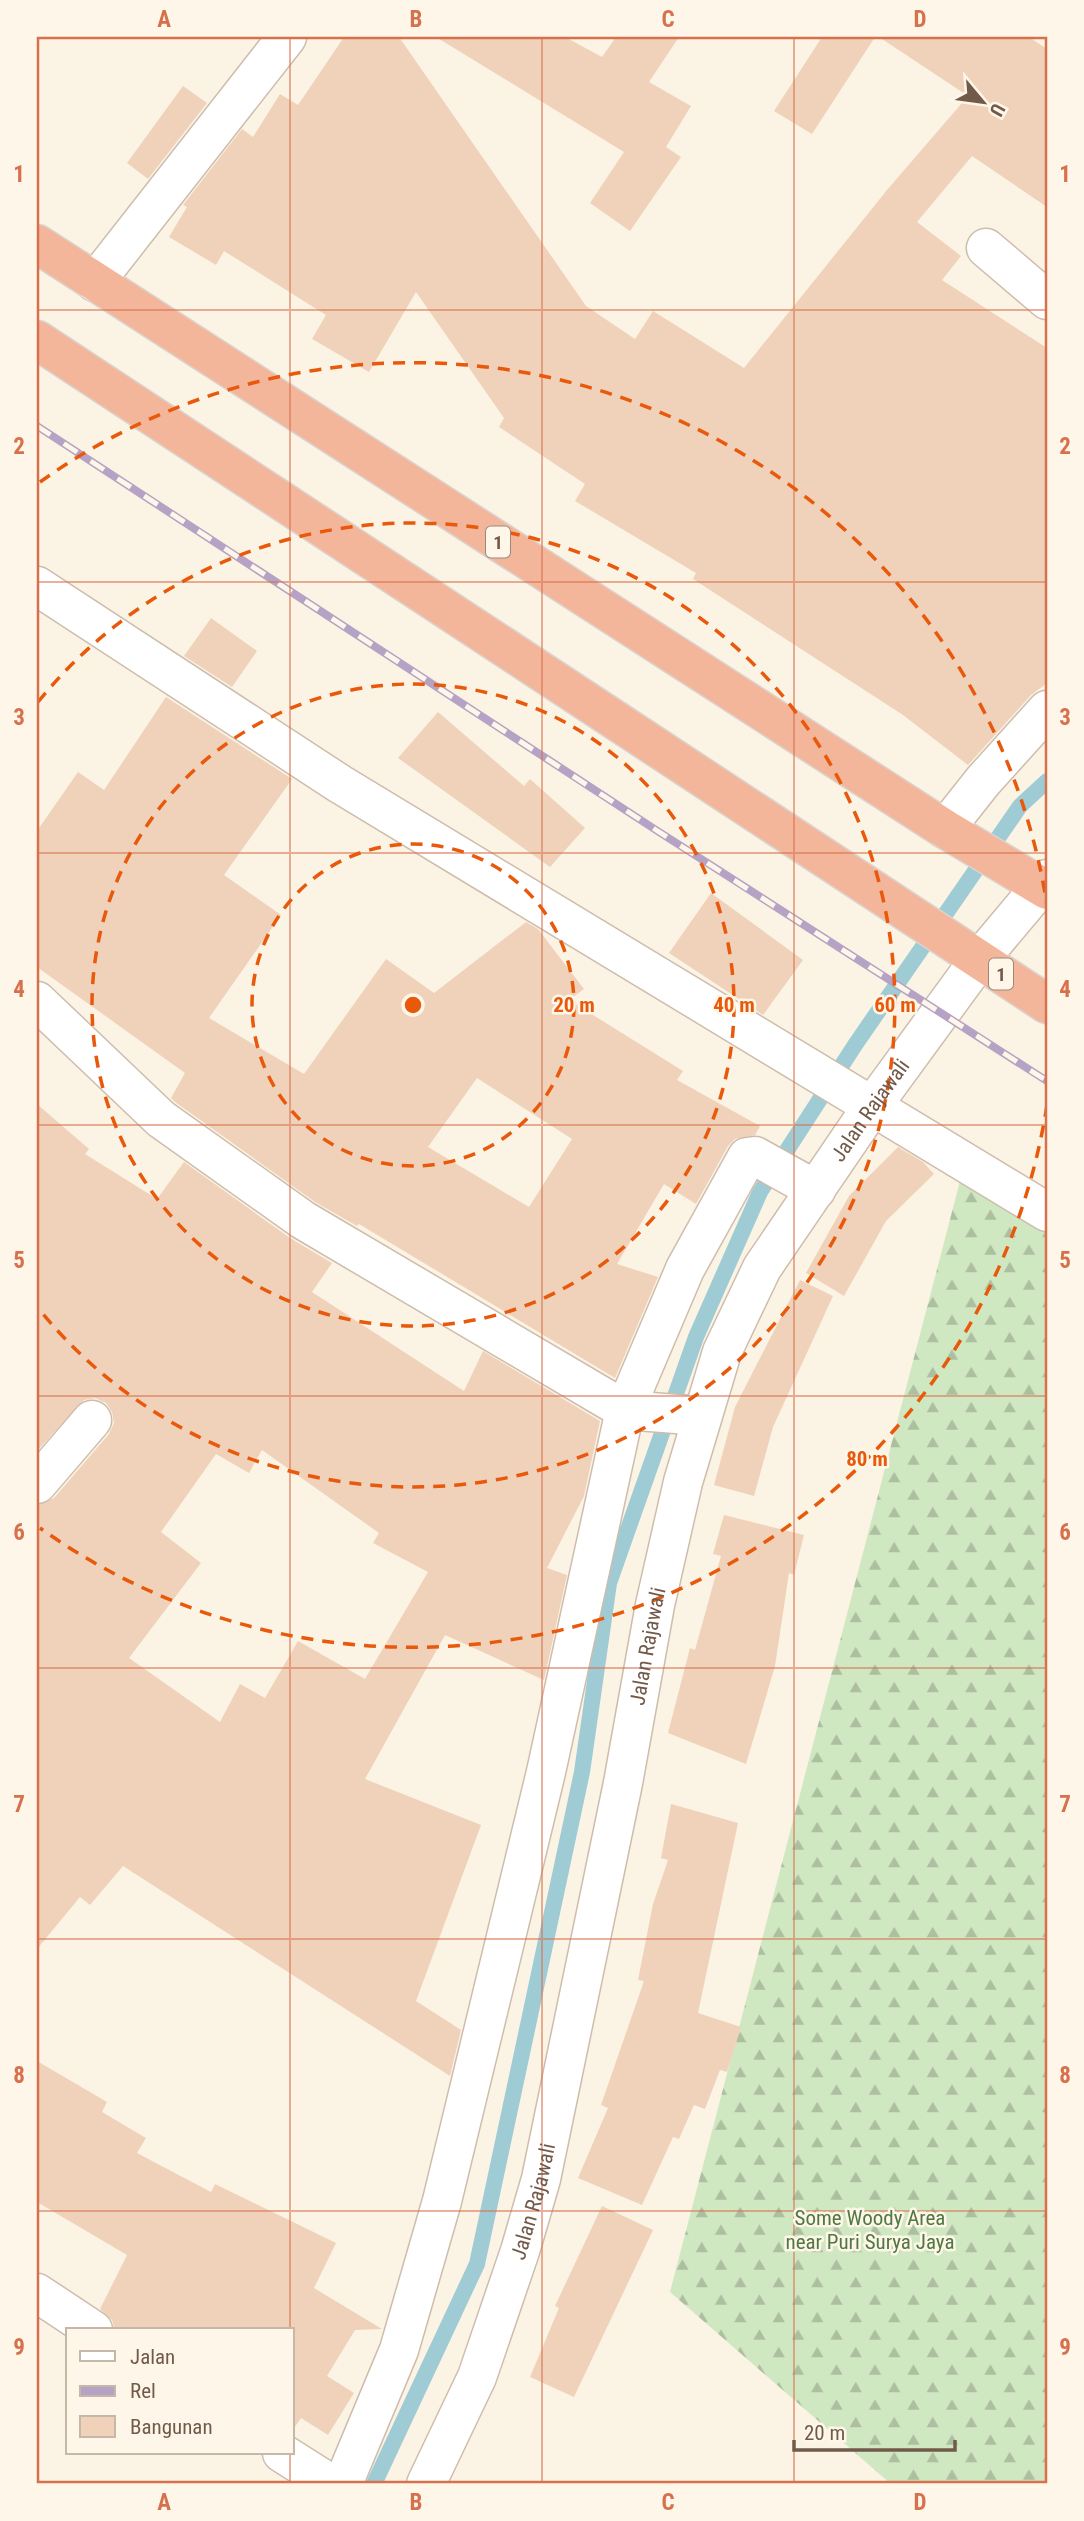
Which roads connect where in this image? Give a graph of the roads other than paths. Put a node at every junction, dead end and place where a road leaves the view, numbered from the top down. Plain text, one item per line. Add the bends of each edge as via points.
1 (287, 37) edge
2 (37, 244) edge
3 (986, 248) dead end
4 (95, 282) junction
5 (1047, 300) edge
6 (37, 340) edge
7 (37, 586) edge
8 (1047, 710) edge
9 (953, 833) junction
10 (1039, 882) edge
11 (967, 952) junction
12 (37, 1001) edge
13 (1047, 1004) edge
14 (867, 1101) junction
15 (810, 1187) junction
16 (1047, 1212) edge
17 (635, 1411) junction
18 (698, 1415) junction
19 (92, 1420) dead end
20 (37, 1484) edge
21 (37, 2293) edge
22 (90, 2328) edge
23 (284, 2454) edge
24 (331, 2484) edge
25 (343, 2484) edge
26 (426, 2484) edge

1 - 4 street
2 - 4 highway, 1
3 - 5 street
4 - 9 highway, 1
6 - 11 highway, 1
7 - 14 street via 340,783
8 - 9 street via 982,781
9 - 10 highway, 1
10 - 11 street, Jalan Rajawali
11 - 13 highway, 1
11 - 14 street, Jalan Rajawali
12 - 17 street via 161,1119 303,1220
14 - 15 street, Jalan Rajawali
14 - 16 street
15 - 17 street via 755,1156 747,1157 685,1269
15 - 18 street, Jalan Rajawali via 762,1268
17 - 18 street
17 - 25 street via 442,2201 399,2350
18 - 26 street, Jalan Rajawali via 655,1605 541,2179 477,2377
19 - 20 street
21 - 22 street
23 - 24 street

